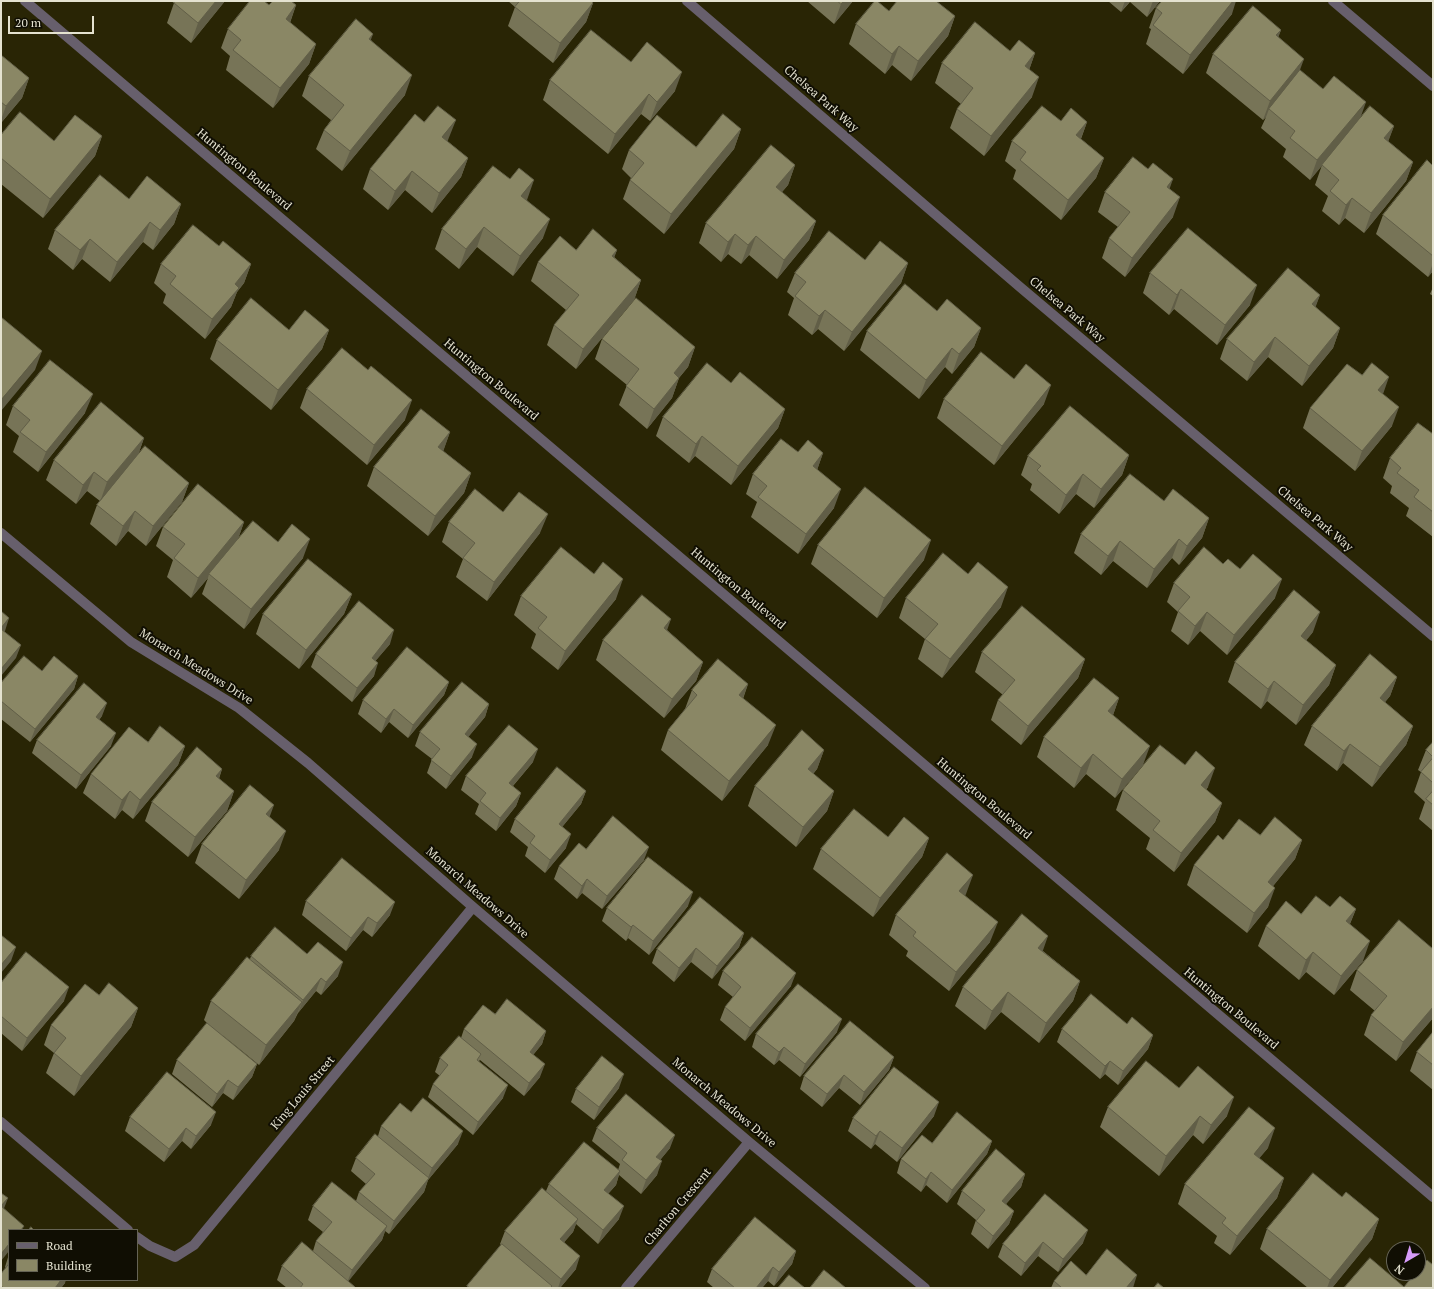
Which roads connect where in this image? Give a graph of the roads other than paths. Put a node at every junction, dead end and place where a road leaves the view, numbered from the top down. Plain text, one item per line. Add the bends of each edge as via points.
1 (25, 1) edge
2 (687, 1) edge
3 (1333, 1) edge
4 (1433, 86) edge
5 (1, 533) edge
6 (1433, 636) edge
7 (473, 908) junction
8 (1, 1122) edge
9 (749, 1142) junction
10 (1433, 1197) edge
11 (127, 1229) edge
12 (138, 1238) edge
13 (626, 1288) edge
14 (925, 1288) edge

1 - 10 street, Huntington Boulevard
2 - 6 street, Chelsea Park Way
3 - 4 street
5 - 7 street, Monarch Meadows Drive via 131,642 240,708 314,768
7 - 9 street, Monarch Meadows Drive
7 - 12 street, King Louis Street via 194,1245 175,1257
8 - 11 street
9 - 13 street, Charlton Crescent
9 - 14 street, Monarch Meadows Drive

